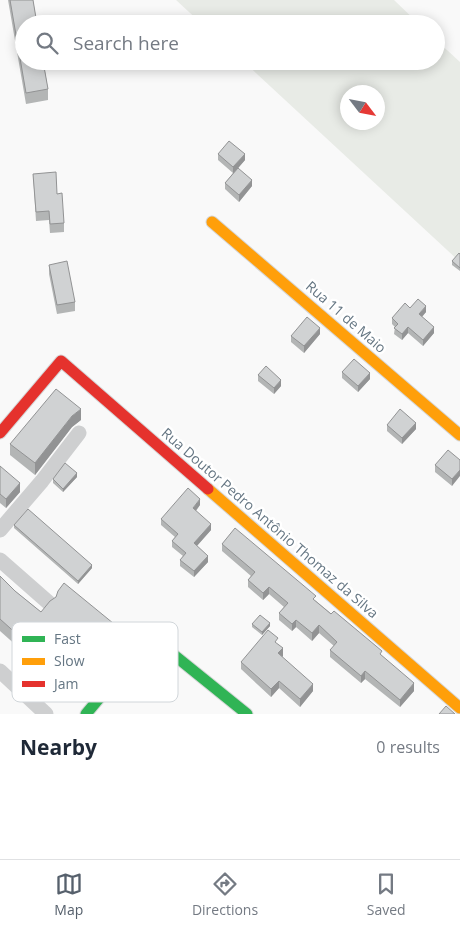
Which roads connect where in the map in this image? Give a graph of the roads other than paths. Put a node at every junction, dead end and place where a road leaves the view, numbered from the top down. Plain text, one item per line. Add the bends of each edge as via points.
1 (212, 222) dead end
2 (0, 433) edge
3 (79, 433) dead end
4 (460, 435) edge
5 (0, 530) edge
6 (0, 560) edge
7 (49, 603) edge
8 (178, 657) edge
9 (0, 671) edge
10 (12, 682) edge
11 (33, 702) edge
12 (96, 702) edge
13 (460, 708) edge
14 (46, 714) edge
15 (86, 714) edge
16 (247, 714) edge

1 - 4 street, Rua 11 de Maio
2 - 13 street, Rua Doutor Pedro Antônio Thomaz da Silva via 61,362
3 - 5 street
6 - 7 street
8 - 16 street
9 - 10 street
11 - 14 street
12 - 15 street

